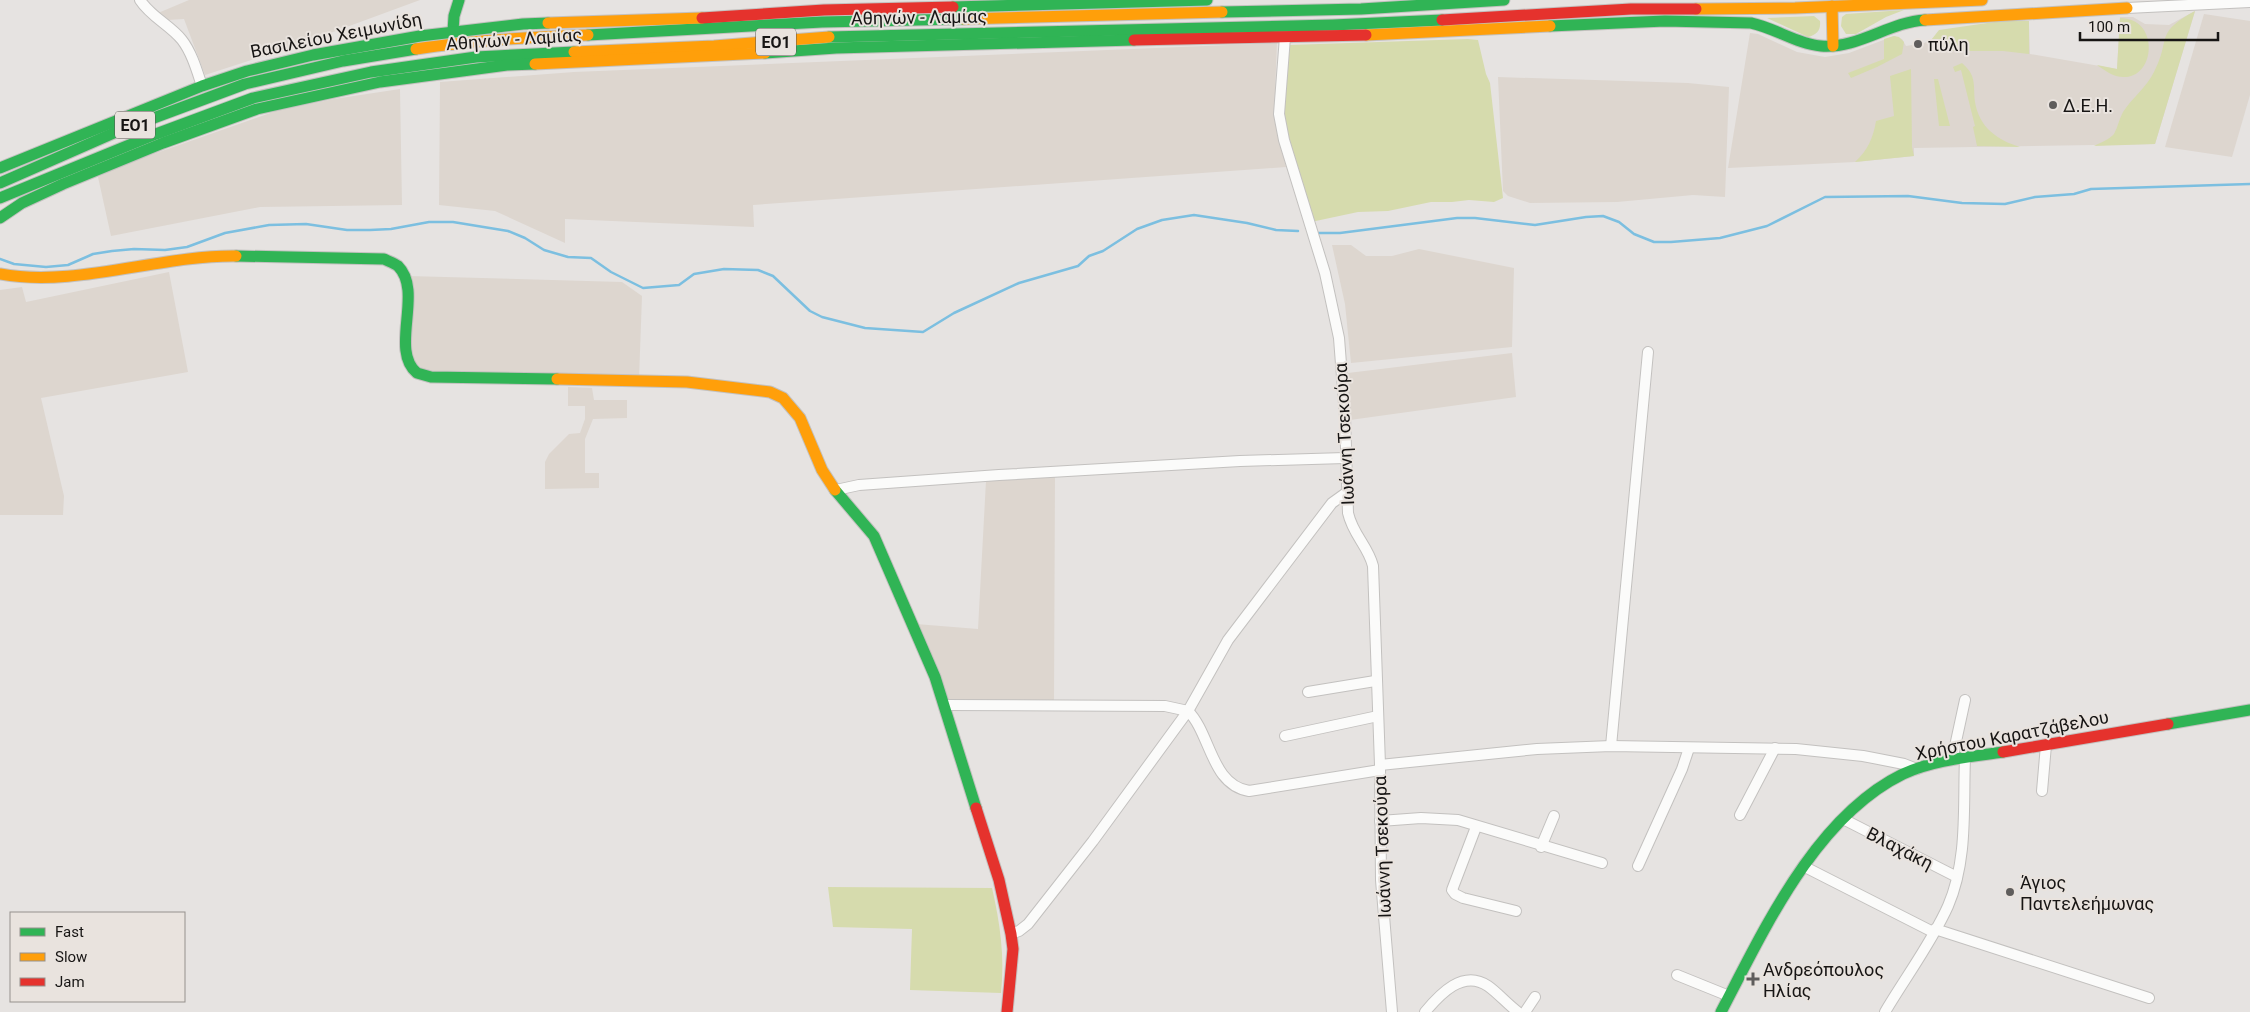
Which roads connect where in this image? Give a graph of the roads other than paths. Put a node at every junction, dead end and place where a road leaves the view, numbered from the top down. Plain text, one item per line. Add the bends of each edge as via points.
1 (140, 0) edge
2 (459, 0) edge
3 (1207, 0) edge
4 (1504, 0) edge
5 (1982, 0) edge
6 (2250, 2) edge
7 (1827, 3) edge
8 (803, 6) edge
9 (2127, 8) joint
10 (453, 31) junction
11 (1284, 37) junction
12 (1828, 46) junction
13 (202, 86) junction
14 (0, 168) edge
15 (0, 184) edge
16 (0, 198) edge
17 (0, 218) edge
18 (0, 274) edge
19 (1648, 352) dead end
20 (1345, 458) junction
21 (836, 490) junction
22 (1346, 493) junction
23 (1375, 681) junction
24 (1308, 692) dead end
25 (1965, 700) dead end
26 (944, 705) junction
27 (2250, 710) edge
28 (1188, 711) junction
29 (1378, 716) junction
30 (1285, 736) dead end
31 (2046, 745) junction
32 (1611, 746) junction
33 (1689, 748) junction
34 (1775, 748) junction
35 (1964, 758) junction
36 (1952, 760) junction
37 (1380, 767) junction
38 (1917, 769) junction
39 (2042, 792) dead end
40 (1740, 815) dead end
41 (1554, 816) dead end
42 (1843, 819) junction
43 (1380, 821) junction
44 (1476, 826) junction
45 (1541, 847) junction
46 (1602, 864) dead end
47 (1638, 866) dead end
48 (1805, 866) junction
49 (1957, 878) junction
50 (1516, 911) dead end
51 (1934, 930) junction
52 (1012, 934) junction
53 (1677, 975) dead end
54 (1730, 996) junction
55 (1535, 998) dead end
56 (2149, 998) dead end
57 (1007, 1012) edge
58 (1392, 1012) edge
59 (1425, 1012) edge
60 (1518, 1012) edge
61 (1525, 1012) edge
62 (1721, 1012) edge
63 (1885, 1012) edge

1 - 13 street via 181,40 197,69
2 - 10 street
3 - 8 street, Βασιλείου Χειμωνίδη
4 - 15 street, Αθηνών - Λαμίας / ΕΟ1 via 1361,8 822,22 453,43 343,61 252,81 116,132
5 - 7 street, Αθηνών - Λαμίας / ΕΟ1
6 - 9 street
7 - 12 street
7 - 16 street, Αθηνών - Λαμίας / ΕΟ1 via 1642,8 1333,25 834,36 714,46 476,56 363,74 253,98 165,130
8 - 10 street, Βασιλείου Χειμωνίδη via 733,17 522,24
9 - 12 street via 1909,21 1853,42
10 - 13 street, Βασιλείου Χειμωνίδη via 300,58
11 - 12 street via 1609,23 1718,22 1757,24 1803,42
11 - 17 street via 836,48 507,65 442,72 330,92 246,113 64,184 22,203
11 - 20 street, Ιωάννη Τσεκούρα via 1279,114 1325,273 1339,338
13 - 14 street, Βασιλείου Χειμωνίδη
18 - 21 street via 20,278 56,277 228,256 384,259 404,273 407,358 416,373 431,377 687,382 770,392 792,404 821,470
19 - 32 street
20 - 21 street via 1240,460 999,475 859,485
20 - 22 street, Ιωάννη Τσεκούρα
21 - 26 street via 874,536
22 - 23 street, Ιωάννη Τσεκούρα via 1351,526 1373,566
22 - 28 street via 1332,503 1244,618
23 - 24 street
23 - 29 street, Ιωάννη Τσεκούρα
25 - 36 street
26 - 28 street via 1165,706
26 - 52 street via 999,880
27 - 31 street, Χρήστου Καρατζάβελου
28 - 37 street via 1197,722 1222,773 1240,789 1249,791
28 - 52 street via 1028,924
29 - 30 street
29 - 37 street, Ιωάννη Τσεκούρα
31 - 35 street, Χρήστου Καρατζάβελου
31 - 39 street
32 - 33 street
32 - 37 street via 1537,749
33 - 34 street
33 - 47 street
34 - 38 street via 1863,756
34 - 40 street
35 - 36 street, Χρήστου Καρατζάβελου
35 - 49 street via 1963,837
36 - 38 street, Χρήστου Καρατζάβελου
37 - 43 street, Ιωάννη Τσεκούρα
38 - 42 street, Χρήστου Καρατζάβελου via 1896,777
41 - 45 street
42 - 48 street, Χρήστου Καρατζάβελου
42 - 49 street, Βλαχάκη
43 - 44 street via 1446,818
43 - 58 street, Ιωάννη Τσεκούρα via 1381,880
44 - 45 street
44 - 50 street via 1452,890 1463,898
45 - 46 street
48 - 51 street
48 - 54 street, Χρήστου Καρατζάβελου
49 - 51 street via 1948,906
51 - 56 street
51 - 63 street
52 - 57 street via 1013,966
53 - 54 street
54 - 62 street, Χρήστου Καρατζάβελου
55 - 61 street
59 - 60 street via 1446,990 1472,980 1488,986

